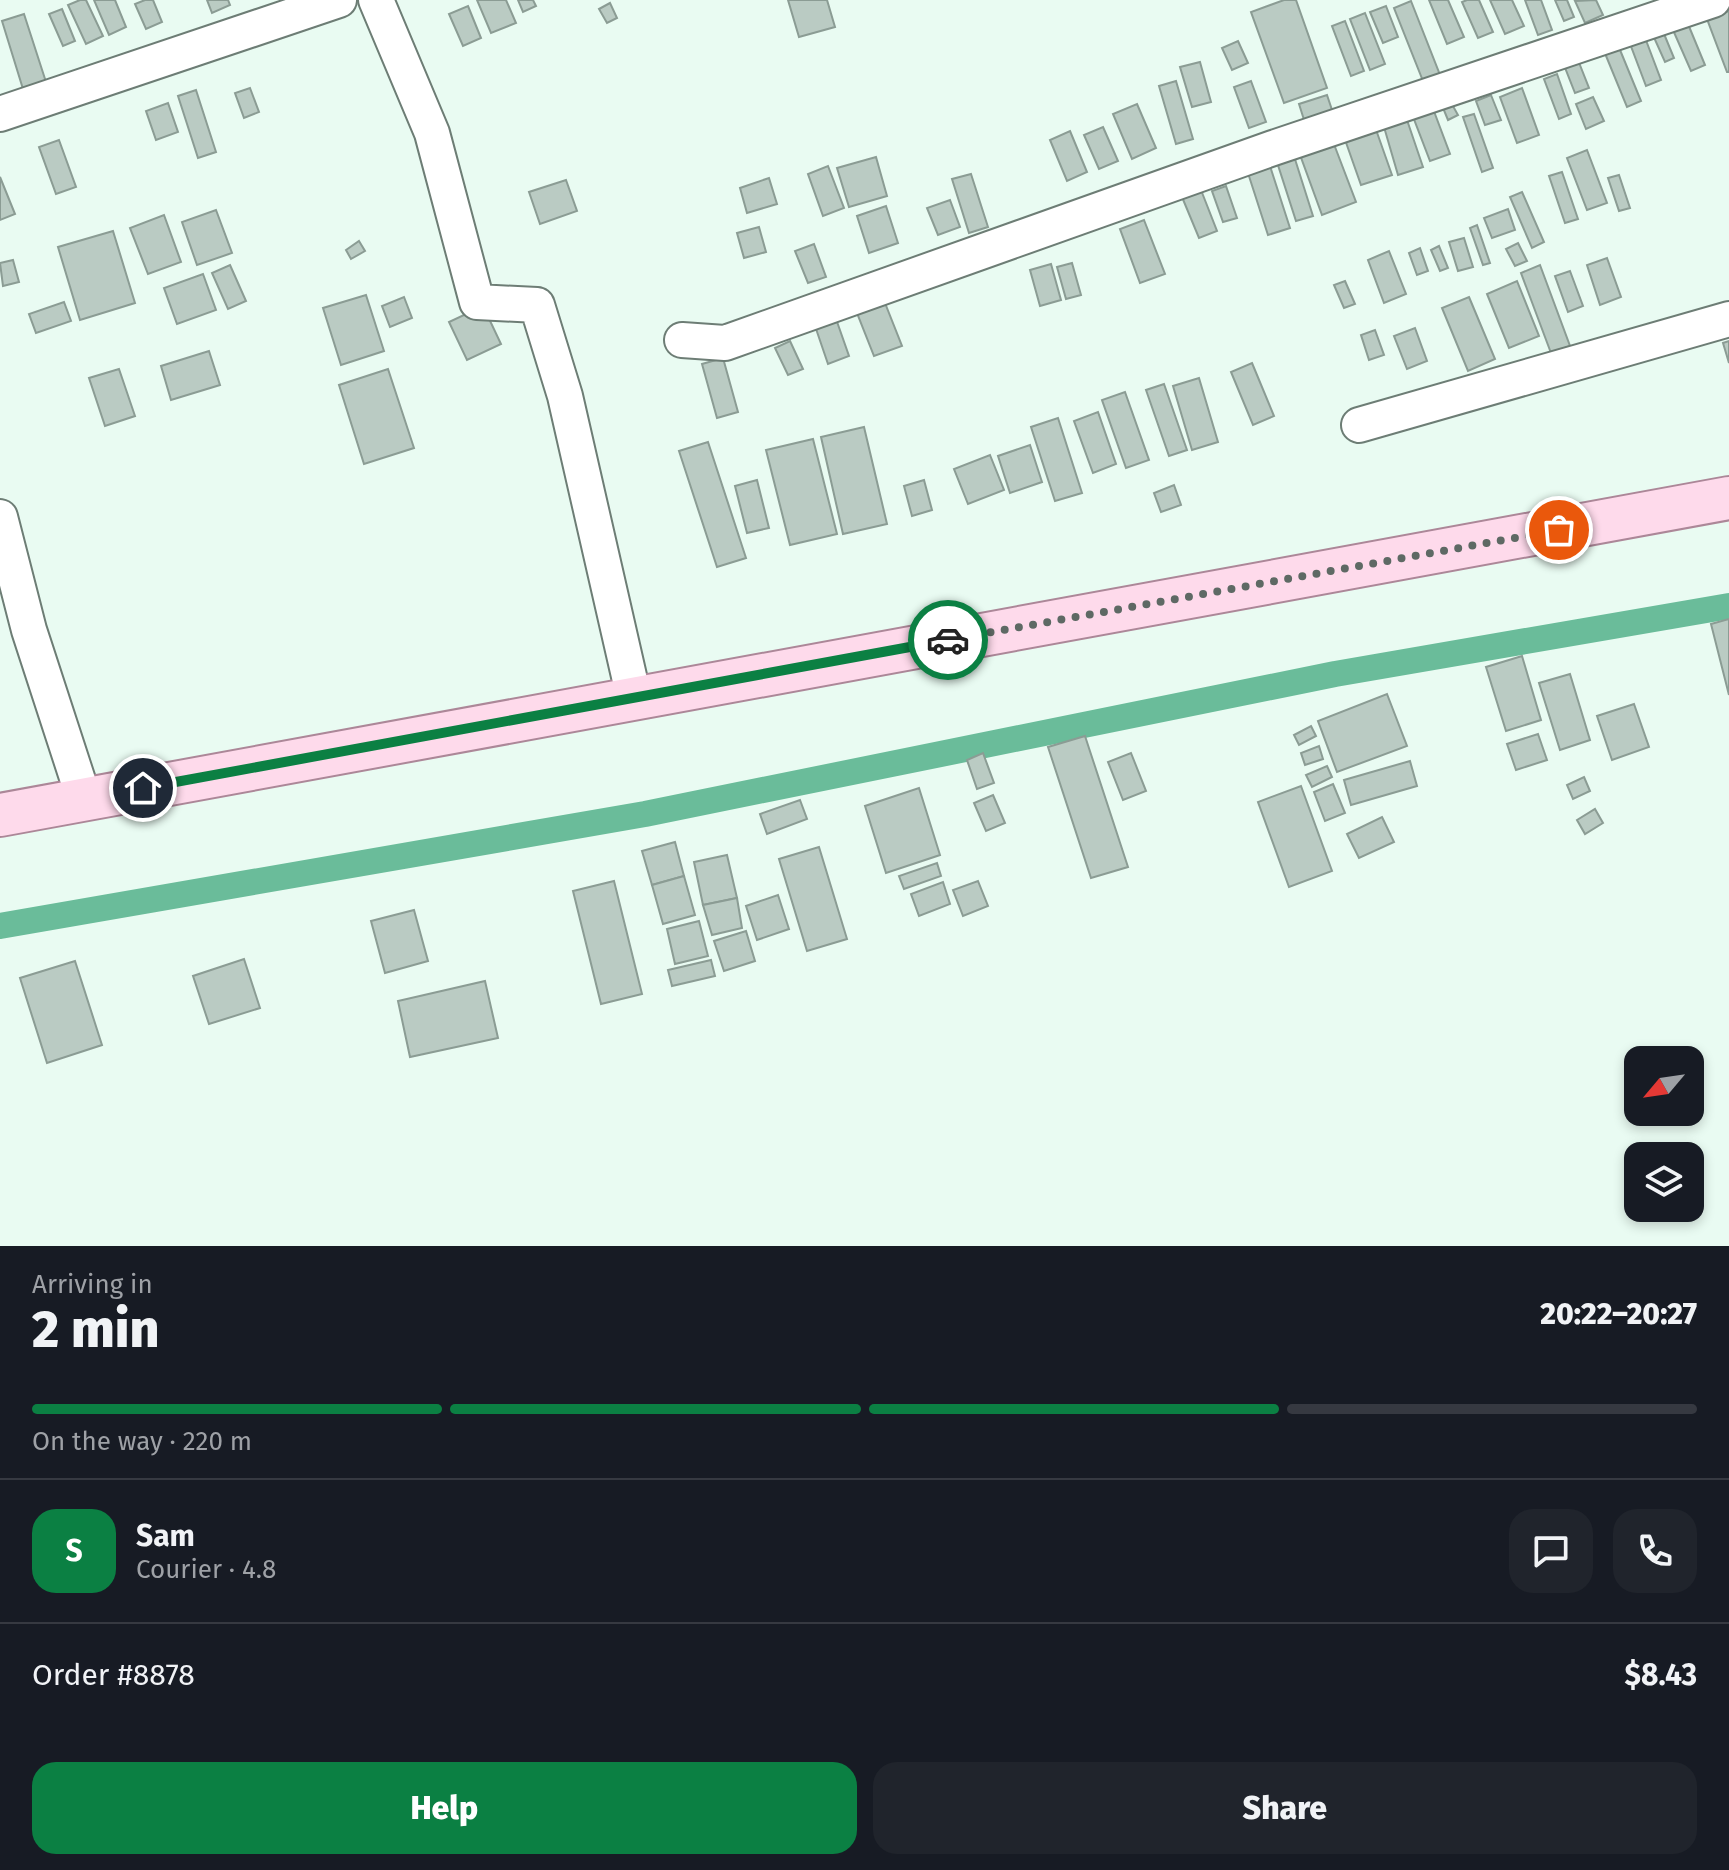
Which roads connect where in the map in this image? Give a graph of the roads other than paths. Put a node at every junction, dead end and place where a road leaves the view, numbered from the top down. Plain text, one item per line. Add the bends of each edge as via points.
1 (339, 0) edge
2 (376, 0) edge
3 (1713, 0) edge
4 (0, 114) edge
5 (1729, 319) edge
6 (682, 340) dead end
7 (1359, 425) dead end
8 (1729, 498) edge
9 (0, 517) edge
10 (634, 698) junction
11 (84, 799) junction
12 (0, 815) edge

1 - 4 street
2 - 10 street via 432,133 477,302 537,305 565,396
3 - 6 street via 1273,148 725,343
5 - 7 street
8 - 10 main road
9 - 11 street via 29,630
10 - 11 main road
11 - 12 main road

